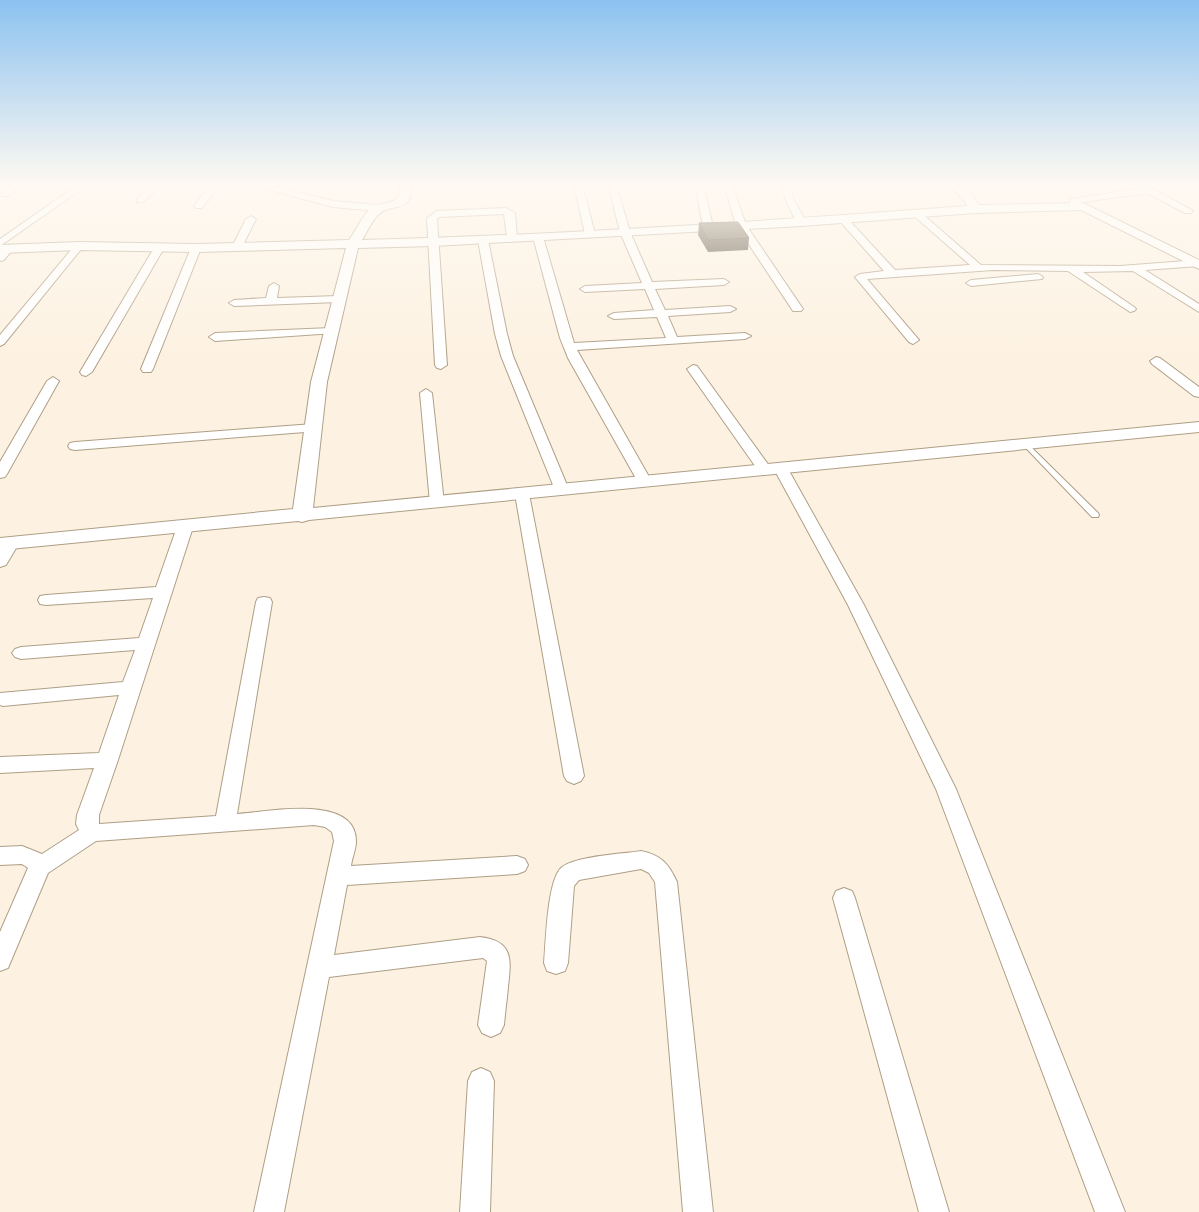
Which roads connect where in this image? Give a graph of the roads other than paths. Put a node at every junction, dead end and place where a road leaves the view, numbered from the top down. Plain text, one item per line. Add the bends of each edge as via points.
1 (483, 240) edge
2 (9, 241) edge
3 (240, 241) edge
4 (355, 241) edge
5 (469, 241) edge
6 (539, 241) edge
7 (629, 241) edge
8 (751, 241) edge
9 (863, 241) edge
10 (948, 241) edge
11 (1151, 241) edge
12 (434, 242) junction
13 (353, 244) junction
14 (79, 246) junction
15 (237, 247) junction
16 (159, 248) junction
17 (196, 248) junction
18 (2, 250) edge
19 (1197, 264) edge
20 (979, 268) junction
21 (1135, 268) junction
22 (1075, 271) junction
23 (892, 273) junction
24 (724, 282) dead end
25 (971, 283) dead end
26 (274, 286) dead end
27 (649, 286) junction
28 (585, 289) dead end
29 (339, 299) junction
30 (271, 302) junction
31 (234, 303) dead end
32 (730, 309) dead end
33 (797, 309) dead end
34 (1130, 309) dead end
35 (1199, 309) edge
36 (661, 313) junction
37 (614, 316) dead end
38 (331, 331) junction
39 (745, 336) dead end
40 (215, 337) dead end
41 (913, 340) dead end
42 (673, 341) junction
43 (0, 342) edge
44 (570, 347) junction
45 (1156, 361) dead end
46 (441, 365) dead end
47 (147, 369) dead end
48 (693, 369) dead end
49 (86, 372) dead end
50 (53, 381) dead end
51 (426, 393) dead end
52 (1199, 393) edge
53 (312, 428) junction
54 (1199, 428) edge
55 (1026, 445) junction
56 (75, 446) dead end
57 (773, 470) junction
58 (0, 474) edge
59 (646, 482) junction
60 (562, 490) junction
61 (522, 494) junction
62 (437, 503) junction
63 (1095, 515) dead end
64 (302, 516) junction
65 (185, 527) junction
66 (6, 544) edge
67 (0, 562) edge
68 (163, 592) junction
69 (46, 600) dead end
70 (264, 602) dead end
71 (146, 643) junction
72 (21, 653) dead end
73 (131, 688) junction
74 (3, 700) dead end
75 (108, 760) junction
76 (0, 765) edge
77 (574, 776) dead end
78 (225, 824) junction
79 (92, 832) junction
80 (0, 856) edge
81 (517, 865) dead end
82 (39, 867) junction
83 (338, 876) junction
84 (844, 898) dead end
85 (0, 960) edge
86 (556, 963) dead end
87 (319, 968) junction
88 (491, 1026) dead end
89 (481, 1081) dead end
90 (269, 1212) edge
91 (475, 1212) edge
92 (698, 1212) edge
93 (934, 1212) edge
94 (1110, 1212) edge

1 - 60 street via 507,356
2 - 18 street
3 - 15 street
4 - 13 street
5 - 12 street
6 - 44 street
7 - 27 street
8 - 33 street
9 - 23 street
10 - 20 street
11 - 19 street
12 - 13 street
12 - 46 street
13 - 15 street
13 - 29 street
14 - 16 street
14 - 18 street
14 - 43 street
15 - 17 street
16 - 17 street
16 - 49 street
17 - 47 street
19 - 21 street
20 - 22 street
20 - 23 street
21 - 22 street
21 - 35 street
22 - 25 street
22 - 34 street
23 - 41 street via 860,277
24 - 27 street
26 - 30 street
27 - 28 street
27 - 36 street
29 - 30 street
29 - 38 street
30 - 31 street
32 - 36 street
36 - 37 street
36 - 42 street
38 - 40 street
38 - 53 street
39 - 42 street
42 - 44 street
44 - 59 street
45 - 52 street
48 - 57 street
50 - 58 street
51 - 62 street
53 - 56 street
53 - 64 street
54 - 55 street
55 - 57 street
55 - 63 lane
57 - 59 street
57 - 94 street via 856,605 946,789
59 - 60 street
60 - 61 street
61 - 62 street
61 - 77 street
62 - 64 street
64 - 65 street
65 - 66 street
65 - 68 street
66 - 67 street
68 - 69 street
68 - 71 street
70 - 78 street
71 - 72 street
71 - 73 street
73 - 74 street
73 - 75 street
75 - 76 street
75 - 79 street via 86,824
78 - 79 street
78 - 83 street via 314,817 331,820 342,828 346,841
79 - 82 street
80 - 82 street via 22,855 33,858
81 - 83 street
82 - 85 street
83 - 87 street
84 - 93 street
86 - 92 street via 563,886 565,878 571,872 641,860 650,861 657,866 666,882
87 - 88 street via 489,948 496,953 499,961
87 - 90 street
89 - 91 street

